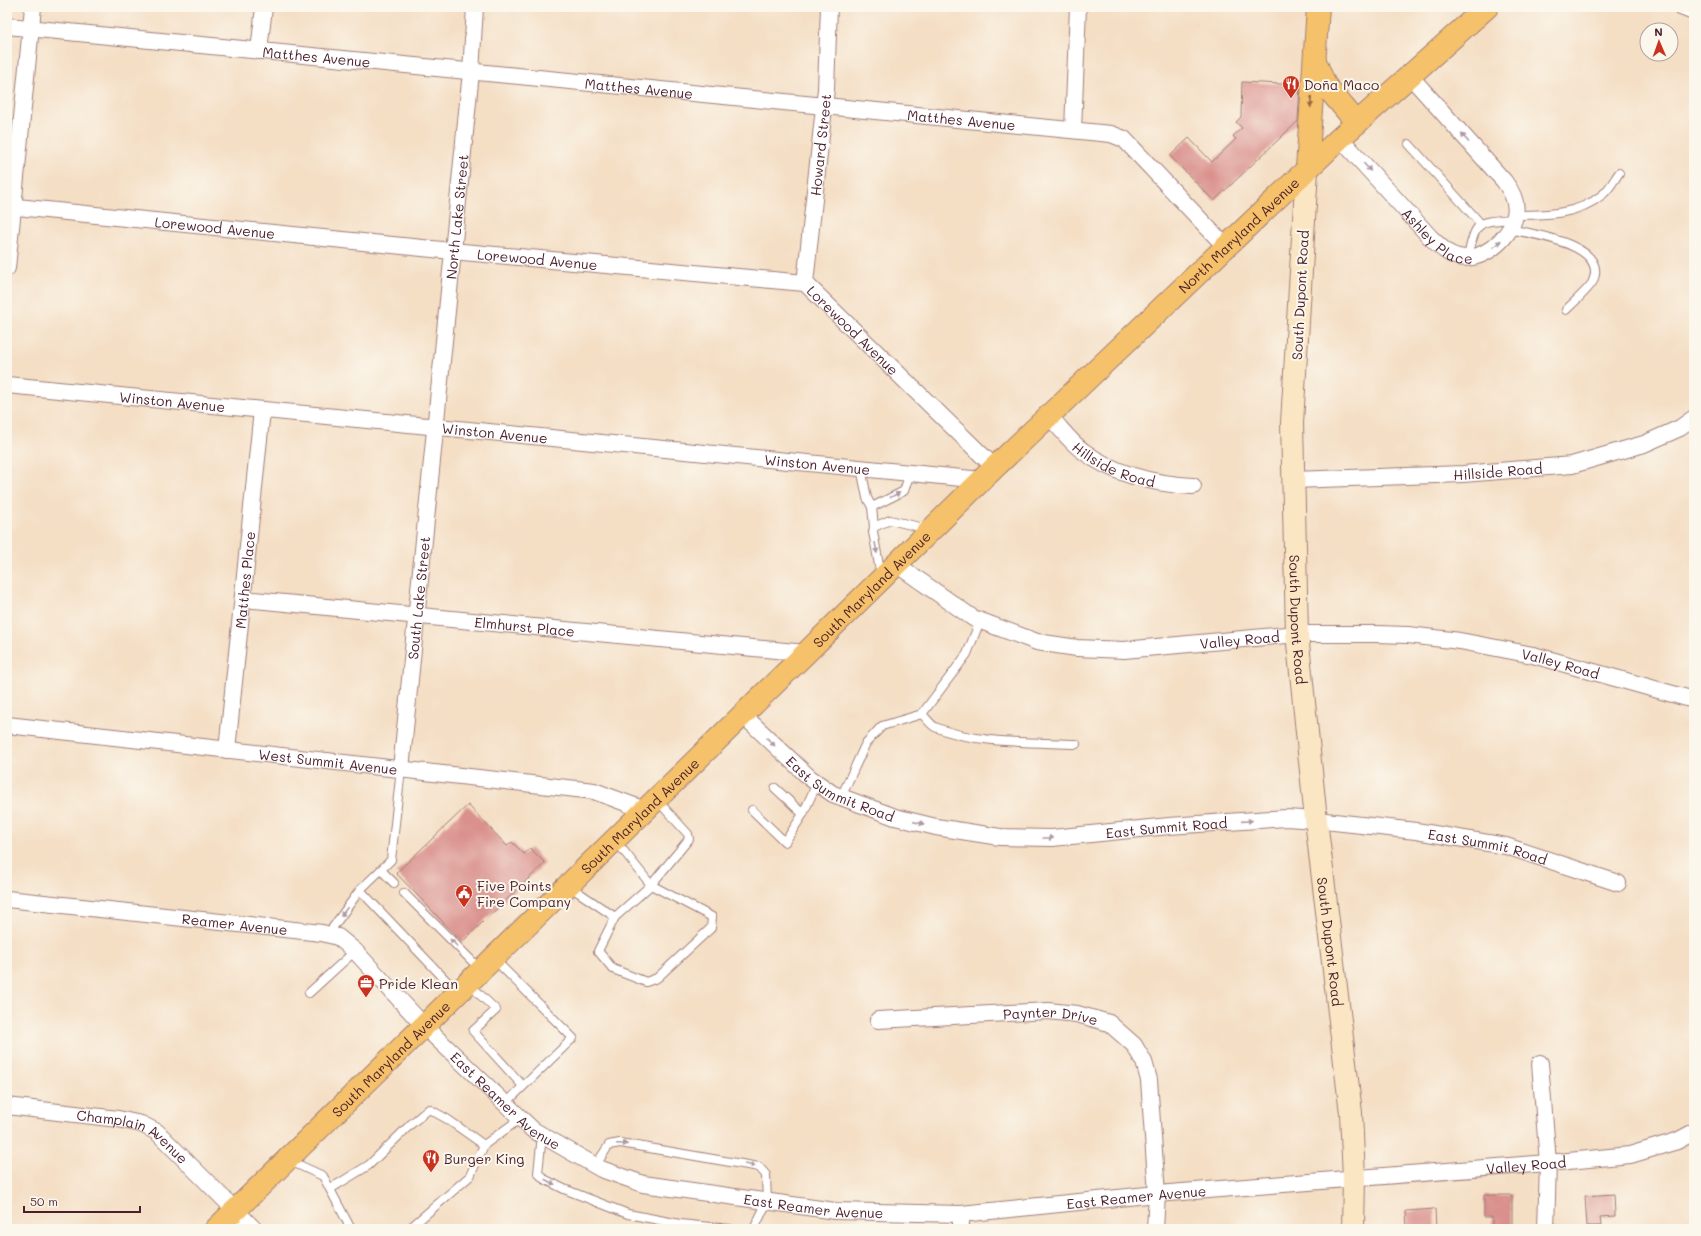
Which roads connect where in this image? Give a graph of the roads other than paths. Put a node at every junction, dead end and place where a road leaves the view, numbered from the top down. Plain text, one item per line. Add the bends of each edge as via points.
1 (34, 7) edge
2 (264, 7) edge
3 (475, 7) edge
4 (829, 7) edge
5 (1078, 7) edge
6 (1318, 7) edge
7 (1487, 7) edge
8 (1681, 7) edge
9 (1694, 12) edge
10 (7, 26) edge
11 (32, 28) junction
12 (259, 51) junction
13 (1314, 58) junction
14 (471, 72) junction
15 (1410, 76) junction
16 (824, 107) junction
17 (1357, 123) junction
18 (1073, 130) junction
19 (1340, 138) junction
20 (1409, 144) dead end
21 (1307, 169) junction
22 (1619, 173) dead end
23 (10, 207) edge
24 (1513, 221) junction
25 (1481, 224) junction
26 (1224, 246) junction
27 (452, 251) junction
28 (1468, 257) junction
29 (7, 268) edge
30 (805, 283) junction
31 (1566, 310) dead end
32 (7, 385) edge
33 (262, 410) junction
34 (1049, 416) junction
35 (1694, 418) edge
36 (435, 427) junction
37 (861, 468) junction
38 (910, 473) junction
39 (988, 473) junction
40 (1293, 480) junction
41 (1193, 486) dead end
42 (872, 507) junction
43 (874, 527) junction
44 (931, 530) junction
45 (889, 572) junction
46 (243, 599) junction
47 (416, 616) junction
48 (980, 621) junction
49 (1297, 634) junction
50 (806, 654) junction
51 (1694, 700) edge
52 (922, 714) junction
53 (743, 715) junction
54 (7, 725) edge
55 (1076, 744) dead end
56 (227, 750) junction
57 (402, 769) junction
58 (816, 783) junction
59 (774, 788) dead end
60 (841, 797) junction
61 (650, 805) junction
62 (752, 810) dead end
63 (803, 814) junction
64 (1316, 820) junction
65 (615, 840) junction
66 (381, 870) junction
67 (394, 883) dead end
68 (1618, 883) dead end
69 (568, 885) junction
70 (651, 885) junction
71 (360, 890) junction
72 (404, 893) dead end
73 (7, 899) edge
74 (615, 917) junction
75 (328, 934) junction
76 (355, 951) junction
77 (476, 976) junction
78 (309, 993) dead end
79 (878, 1020) dead end
80 (424, 1026) junction
81 (1540, 1064) dead end
82 (523, 1086) junction
83 (505, 1104) junction
84 (7, 1106) edge
85 (521, 1118) junction
86 (1694, 1132) edge
87 (542, 1135) junction
88 (484, 1145) junction
89 (288, 1159) junction
90 (1548, 1163) junction
91 (595, 1166) junction
92 (1354, 1178) junction
93 (330, 1189) junction
94 (1157, 1194) junction
95 (768, 1202) junction
96 (236, 1210) junction
97 (961, 1221) edge
98 (216, 1229) edge
99 (254, 1229) edge
100 (351, 1229) edge
101 (409, 1229) edge
102 (730, 1229) edge
103 (754, 1229) edge
104 (1155, 1229) edge
105 (1353, 1229) edge
106 (1546, 1229) edge

1 - 11 street
2 - 12 street
3 - 14 street, North Lake Street
4 - 16 street, Howard Street
5 - 18 street
6 - 13 main road, South Dupont Road
7 - 15 main road, North Maryland Avenue
8 - 9 street
10 - 11 street, Matthes Avenue
11 - 12 street, Matthes Avenue
11 - 23 street
12 - 14 street, Matthes Avenue
13 - 17 main road via 1324,85
13 -> 21 main road, South Dupont Road
14 - 16 street, Matthes Avenue
14 - 27 street, North Lake Street
15 - 17 main road, North Maryland Avenue
24 -> 15 street via 1515,203 1512,192 1504,180
16 - 18 street, Matthes Avenue
16 - 30 street, Howard Street
17 - 19 main road, North Maryland Avenue
18 - 26 street, Matthes Avenue via 1111,134 1124,139
19 - 21 main road, North Maryland Avenue
19 -> 28 street, Ashley Place via 1430,237 1455,256
20 - 25 lane
21 - 26 main road, North Maryland Avenue
21 - 40 street, South Dupont Road via 1292,423
22 - 24 lane via 1603,195 1579,209
23 - 27 street, Lorewood Avenue
23 - 29 street
24 - 25 lane via 1487,221
28 -> 24 street, Ashley Place via 1489,251 1499,243
24 - 31 lane via 1575,247 1588,254 1594,263 1593,282
25 - 28 lane via 1474,236
26 - 34 main road, North Maryland Avenue
27 - 30 street, Lorewood Avenue
27 - 36 street, North Lake Street
30 - 39 street, Lorewood Avenue
32 - 33 street, Winston Avenue
33 - 36 street, Winston Avenue
33 - 46 street, Matthes Place
34 - 39 main road, North Maryland Avenue
34 - 41 street, Hillside Road via 1082,451 1107,466 1142,479 1170,485
35 - 40 street, Hillside Road via 1680,428 1644,444 1572,465 1463,474
36 - 37 street, Winston Avenue
36 - 47 street, South Lake Street
37 - 38 street, Winston Avenue
37 - 42 lane via 867,498
38 - 39 street, Winston Avenue
42 -> 38 lane via 904,491
39 - 44 main road, South Maryland Avenue
40 - 49 street, South Dupont Road
42 - 43 lane
43 - 44 lane via 890,520
43 -> 45 lane via 873,532
44 - 45 main road, South Maryland Avenue
45 - 48 street, Valley Road
45 - 50 main road, South Maryland Avenue
46 - 47 street, Elmhurst Place
46 - 56 street, Matthes Place
47 - 50 street, Elmhurst Place
47 - 57 street, South Lake Street
48 - 49 street, Valley Road via 1037,642 1077,648 1124,650
48 - 52 lane via 967,654
49 - 51 street, Valley Road via 1408,635 1460,642 1533,655
49 - 64 street, South Dupont Road
50 - 53 main road, South Maryland Avenue
52 - 55 lane via 934,726 960,734 999,740
52 - 60 lane via 882,726 866,743
53 -> 58 street, East Summit Road
53 - 61 main road, South Maryland Avenue
54 - 56 street, West Summit Avenue
56 - 57 street, West Summit Avenue
57 - 61 street, West Summit Avenue via 594,791
57 - 66 lane via 391,860
58 - 60 street, East Summit Road
58 - 63 lane
59 - 63 lane
60 -> 64 street, East Summit Road via 895,817 936,827 1000,837 1052,838 1286,818
61 - 65 main road, South Maryland Avenue
61 - 70 lane via 688,834 689,839
62 - 63 lane via 785,842
64 - 68 street, East Summit Road via 1416,831 1506,846
64 - 92 street, South Dupont Road via 1352,1113
65 - 69 main road, South Maryland Avenue
65 - 70 lane
66 - 67 lane
66 - 71 lane
69 - 74 lane
69 - 77 main road, South Maryland Avenue
70 - 74 lane
70 - 74 lane via 712,917 711,928 657,978 646,982 613,969 598,951
71 -> 75 lane
71 - 77 lane
77 -> 72 lane
73 - 75 street, Reamer Avenue
75 - 76 street, Reamer Avenue via 338,937
76 - 78 lane
76 - 80 street, Reamer Avenue
77 - 80 main road, South Maryland Avenue
77 - 82 lane via 496,1010 473,1032
77 - 82 lane via 573,1038
79 - 94 street, Paynter Drive via 1048,1011 1077,1014 1109,1023 1134,1045 1144,1062 1149,1080
80 - 83 street, East Reamer Avenue
80 - 89 main road, South Maryland Avenue
81 - 90 street
82 - 83 lane
83 - 85 street, East Reamer Avenue
84 - 96 street, Champlain Avenue via 141,1124 157,1132
85 - 87 street, East Reamer Avenue
85 - 88 lane
86 - 90 street, Valley Road via 1677,1141 1630,1155
87 - 91 street, East Reamer Avenue
87 -> 102 lane via 538,1173 544,1179 635,1215 680,1224
88 - 93 lane via 429,1109 369,1165
88 - 101 lane via 470,1176
89 - 93 lane via 323,1176
89 - 96 main road, South Maryland Avenue
90 - 92 street, Valley Road
90 - 106 street
91 - 95 street, East Reamer Avenue via 643,1184
91 -> 95 lane via 609,1145 620,1142 759,1167 766,1175
92 - 94 street, East Reamer Avenue
92 - 105 street, South Dupont Road
93 - 100 lane
94 - 97 street, East Reamer Avenue
94 - 104 street, Paynter Drive
95 - 97 street, East Reamer Avenue via 835,1211
95 - 103 lane
96 - 98 main road, South Maryland Avenue
96 - 99 street, Champlain Avenue

